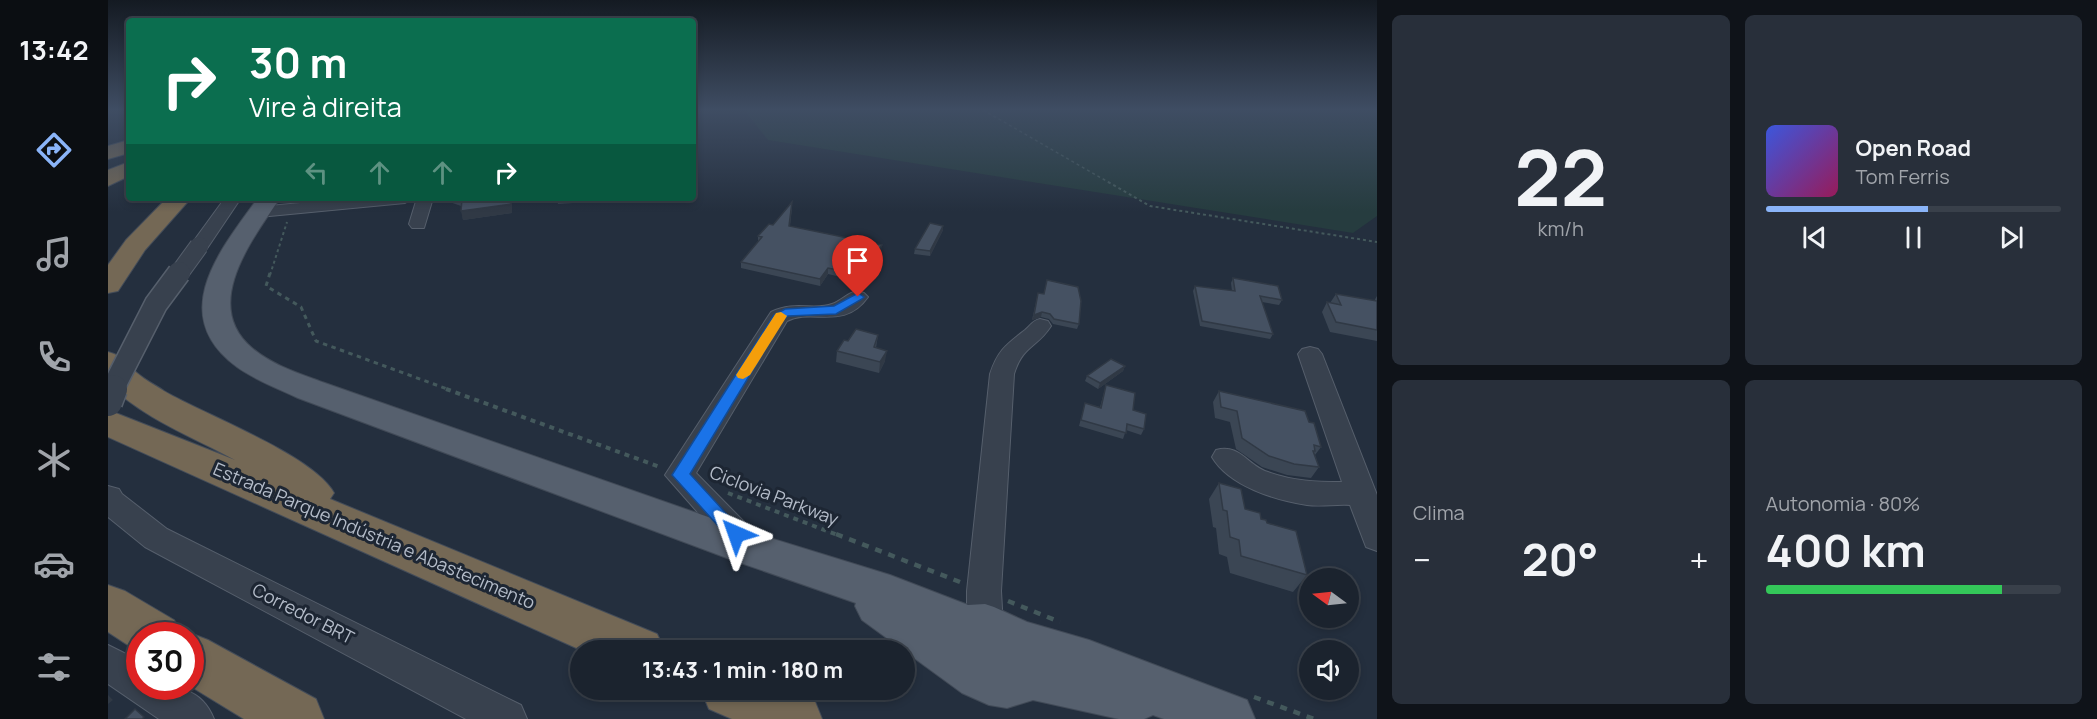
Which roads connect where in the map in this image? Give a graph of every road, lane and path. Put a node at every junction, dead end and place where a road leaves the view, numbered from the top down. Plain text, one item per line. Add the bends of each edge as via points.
1 (1041, 144) edge
2 (126, 147) edge
3 (108, 153) edge
4 (126, 170) edge
5 (108, 179) edge
6 (126, 179) edge
7 (108, 188) edge
8 (177, 201) edge
9 (334, 201) edge
10 (424, 201) edge
11 (263, 204) edge
12 (418, 224) dead end
13 (1377, 242) edge
14 (108, 285) edge
15 (858, 297) dead end
16 (1040, 326) dead end
17 (1310, 354) dead end
18 (108, 362) edge
19 (108, 402) edge
20 (108, 422) edge
21 (1226, 457) dead end
22 (681, 475) junction
23 (724, 492) dead end
24 (1362, 495) junction
25 (108, 497) edge
26 (352, 525) junction
27 (1377, 538) edge
28 (750, 549) junction
29 (108, 606) edge
30 (134, 622) edge
31 (1069, 625) dead end
32 (990, 637) junction
33 (614, 640) edge
34 (108, 663) edge
35 (204, 665) edge
36 (126, 674) edge
37 (166, 700) edge
38 (720, 700) edge
39 (751, 700) edge
40 (1223, 707) edge
41 (194, 719) edge
42 (296, 719) edge
43 (507, 719) edge
44 (744, 719) edge
45 (794, 719) edge
46 (1314, 719) edge

1 - 13 path via 1150,206
2 - 3 highway
4 - 5 highway
6 - 7 highway
8 - 14 highway via 135,245
9 - 11 street
10 - 12 street
11 - 19 street, bridge via 199,246 156,304
11 - 22 path via 266,286 301,307 316,341
11 - 28 main road via 224,269 214,297 215,319 225,339 241,355 310,390
15 - 22 street via 836,310 785,313 779,317
16 - 32 street via 1014,348 1002,374
17 - 24 street
18 - 26 highway via 129,384 305,486
20 - 26 highway, Estrada Parque Indústria e Abastecimento
21 - 24 street via 1256,480 1308,494
22 - 28 street
23 - 32 path, Ciclovia Parkway
24 - 27 street
25 - 43 street, Corredor BRT via 156,538
26 - 33 highway, Estrada Parque Indústria e Abastecimento
28 - 32 main road via 829,576 915,629
29 - 30 highway
31 - 32 path, Ciclovia Parkway
32 - 40 main road via 1110,693
34 - 36 street
35 - 42 highway
37 - 41 street
38 - 44 street
39 - 45 highway
40 - 46 path

